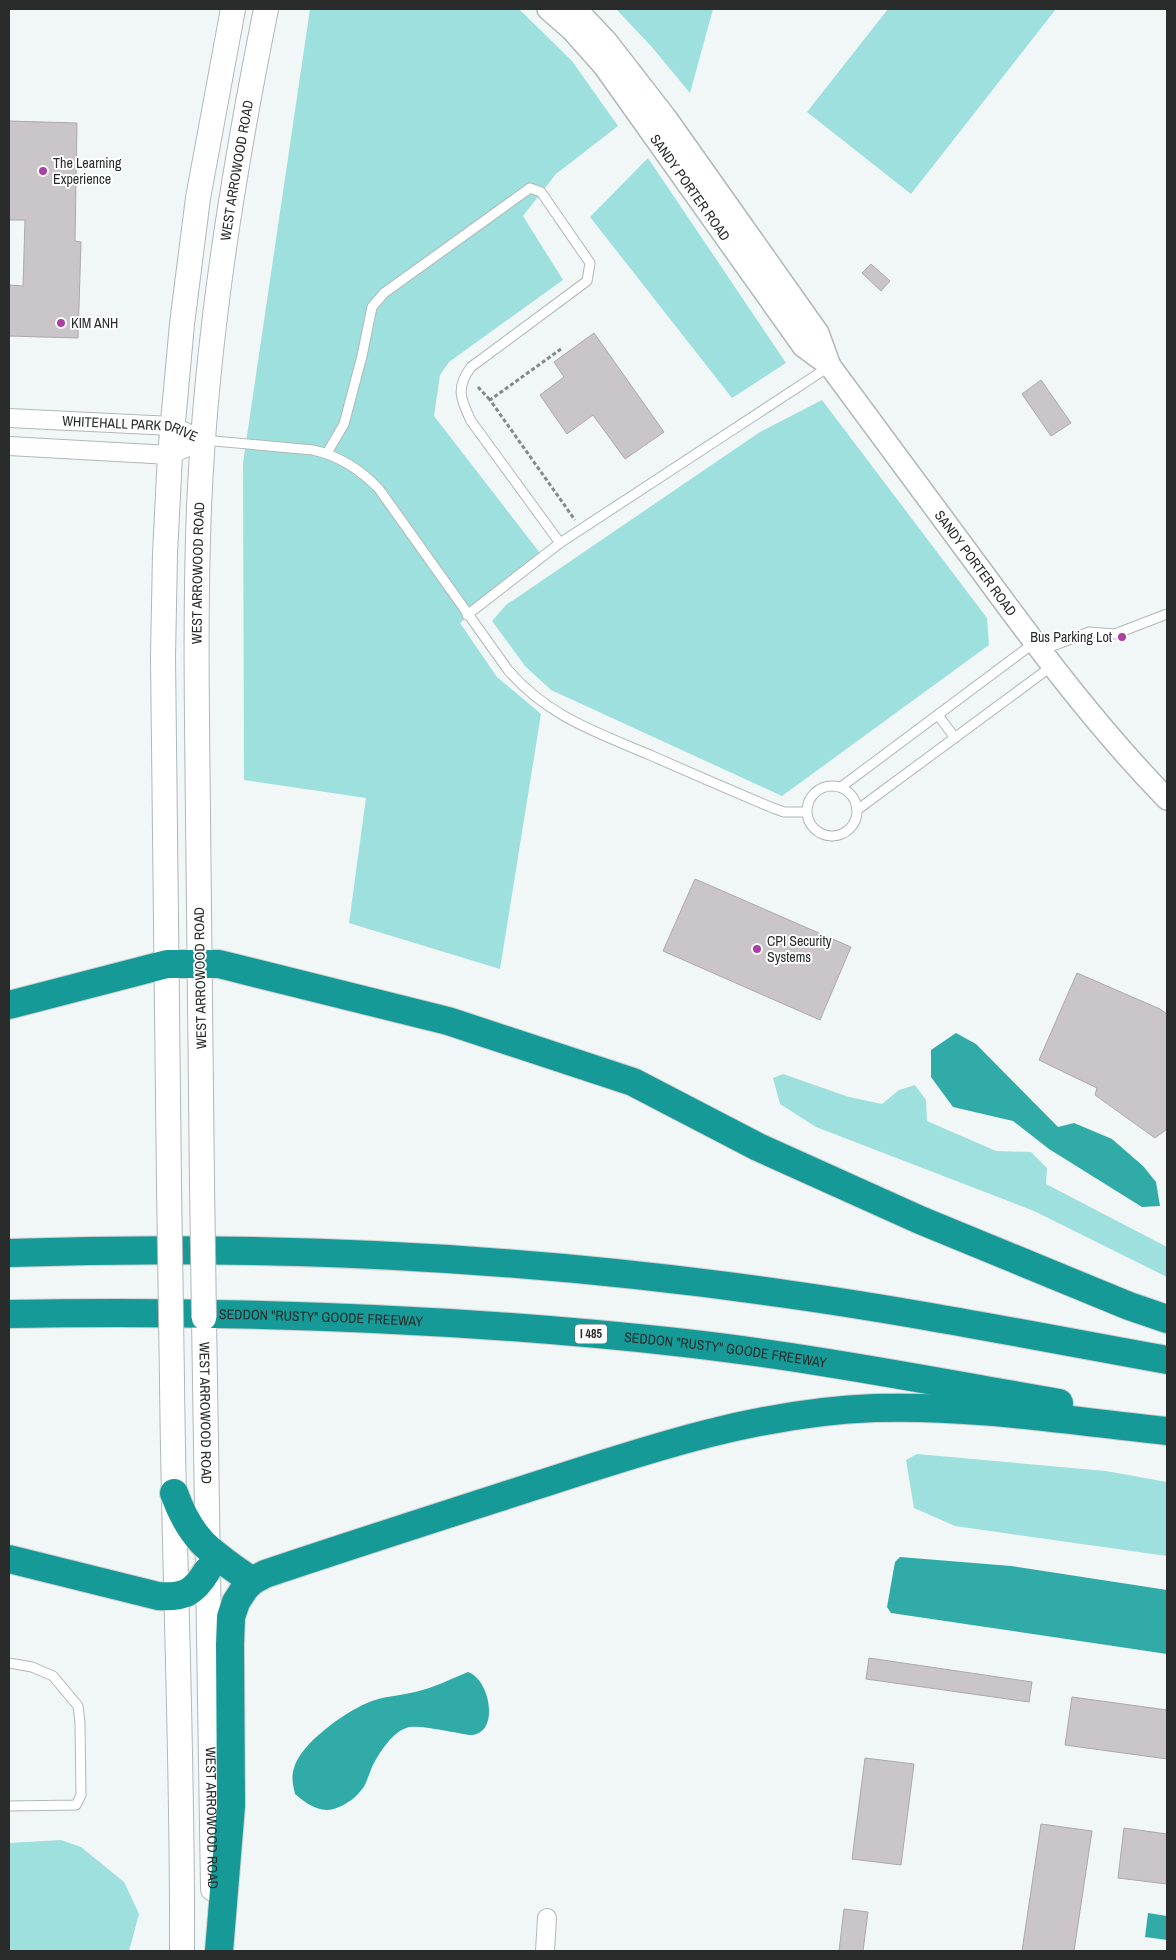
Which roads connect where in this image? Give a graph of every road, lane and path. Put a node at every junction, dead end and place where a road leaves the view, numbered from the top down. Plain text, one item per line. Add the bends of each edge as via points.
1 (233, 9) edge
2 (266, 9) edge
3 (548, 9) edge
4 (576, 9) edge
5 (561, 350) dead end
6 (830, 366) junction
7 (478, 387) dead end
8 (490, 400) junction
9 (9, 418) edge
10 (172, 426) junction
11 (204, 440) junction
12 (9, 446) edge
13 (326, 453) junction
14 (170, 455) junction
15 (575, 520) dead end
16 (560, 543) junction
17 (1167, 614) edge
18 (467, 615) junction
19 (1042, 653) junction
20 (938, 715) junction
21 (955, 738) junction
22 (841, 787) junction
23 (1167, 799) edge
24 (857, 810) junction
25 (806, 812) junction
26 (199, 963) junction
27 (167, 964) junction
28 (9, 1005) edge
29 (9, 1253) edge
30 (9, 1314) edge
31 (1167, 1319) edge
32 (1167, 1360) edge
33 (1167, 1424) edge
34 (1167, 1431) edge
35 (174, 1493) junction
36 (9, 1559) edge
37 (207, 1559) junction
38 (252, 1581) junction
39 (176, 1597) junction
40 (9, 1662) edge
41 (9, 1806) edge
42 (182, 1847) junction
43 (548, 1918) dead end
44 (182, 1951) edge
45 (198, 1951) edge
46 (214, 1951) edge
47 (219, 1951) edge
48 (544, 1951) edge

1 - 10 main road via 198,198
2 - 11 main road, WEST ARROWOOD ROAD via 224,250
3 - 6 street, SANDY PORTER ROAD via 604,66 802,346
4 - 6 street, SANDY PORTER ROAD via 666,118 818,334
5 - 8 path
6 - 16 lane
6 - 19 street, SANDY PORTER ROAD
7 - 8 path
8 - 15 path
9 - 10 street, WHITEHALL PARK DRIVE
10 - 11 street, WHITEHALL PARK DRIVE
10 - 14 main road
11 - 13 lane
11 - 14 street, WHITEHALL PARK DRIVE
11 - 26 main road, WEST ARROWOOD ROAD via 196,652
12 - 14 street, WHITEHALL PARK DRIVE
13 - 16 lane via 344,424 372,307 384,293 530,188 541,192 590,263 587,281 471,367 462,382 461,400 471,422
13 - 18 lane via 355,467 378,489
14 - 27 main road via 163,656
16 - 18 lane
17 - 19 lane via 1115,634 1090,632
18 - 25 lane via 518,682 557,713 772,808 784,812
19 - 20 lane
19 - 21 lane
19 - 23 street, SANDY PORTER ROAD via 1129,760
20 - 21 lane
20 - 22 lane
21 - 24 lane
22 - 24 lane via 856,802
22 - 25 lane via 829,785 814,792
24 - 25 lane via 852,826 830,836 815,830
26 - 27 highway
26 - 31 highway via 220,964 448,1021 633,1082 758,1147 920,1220
26 - 37 main road, WEST ARROWOOD ROAD, bridge
27 - 28 highway
27 - 35 main road, bridge
29 - 32 highway via 272,1251 563,1268 787,1294
30 - 33 highway, SEDDON "RUSTY" GOODE FREEWAY / I 485 via 112,1312 364,1318 669,1342 925,1380
34 - 38 highway via 938,1409 875,1408 797,1416 731,1427 663,1445 369,1539
35 - 37 highway via 185,1521
35 - 39 main road
36 - 39 highway via 158,1596
37 - 38 highway
37 - 39 highway via 196,1587
37 - 46 main road, WEST ARROWOOD ROAD
38 - 47 highway via 236,1602 231,1617 231,1806
39 - 42 main road
40 - 41 lane via 54,1676 78,1706 81,1795 76,1805
42 - 44 main road
42 - 45 main road via 194,1866
43 - 48 street

